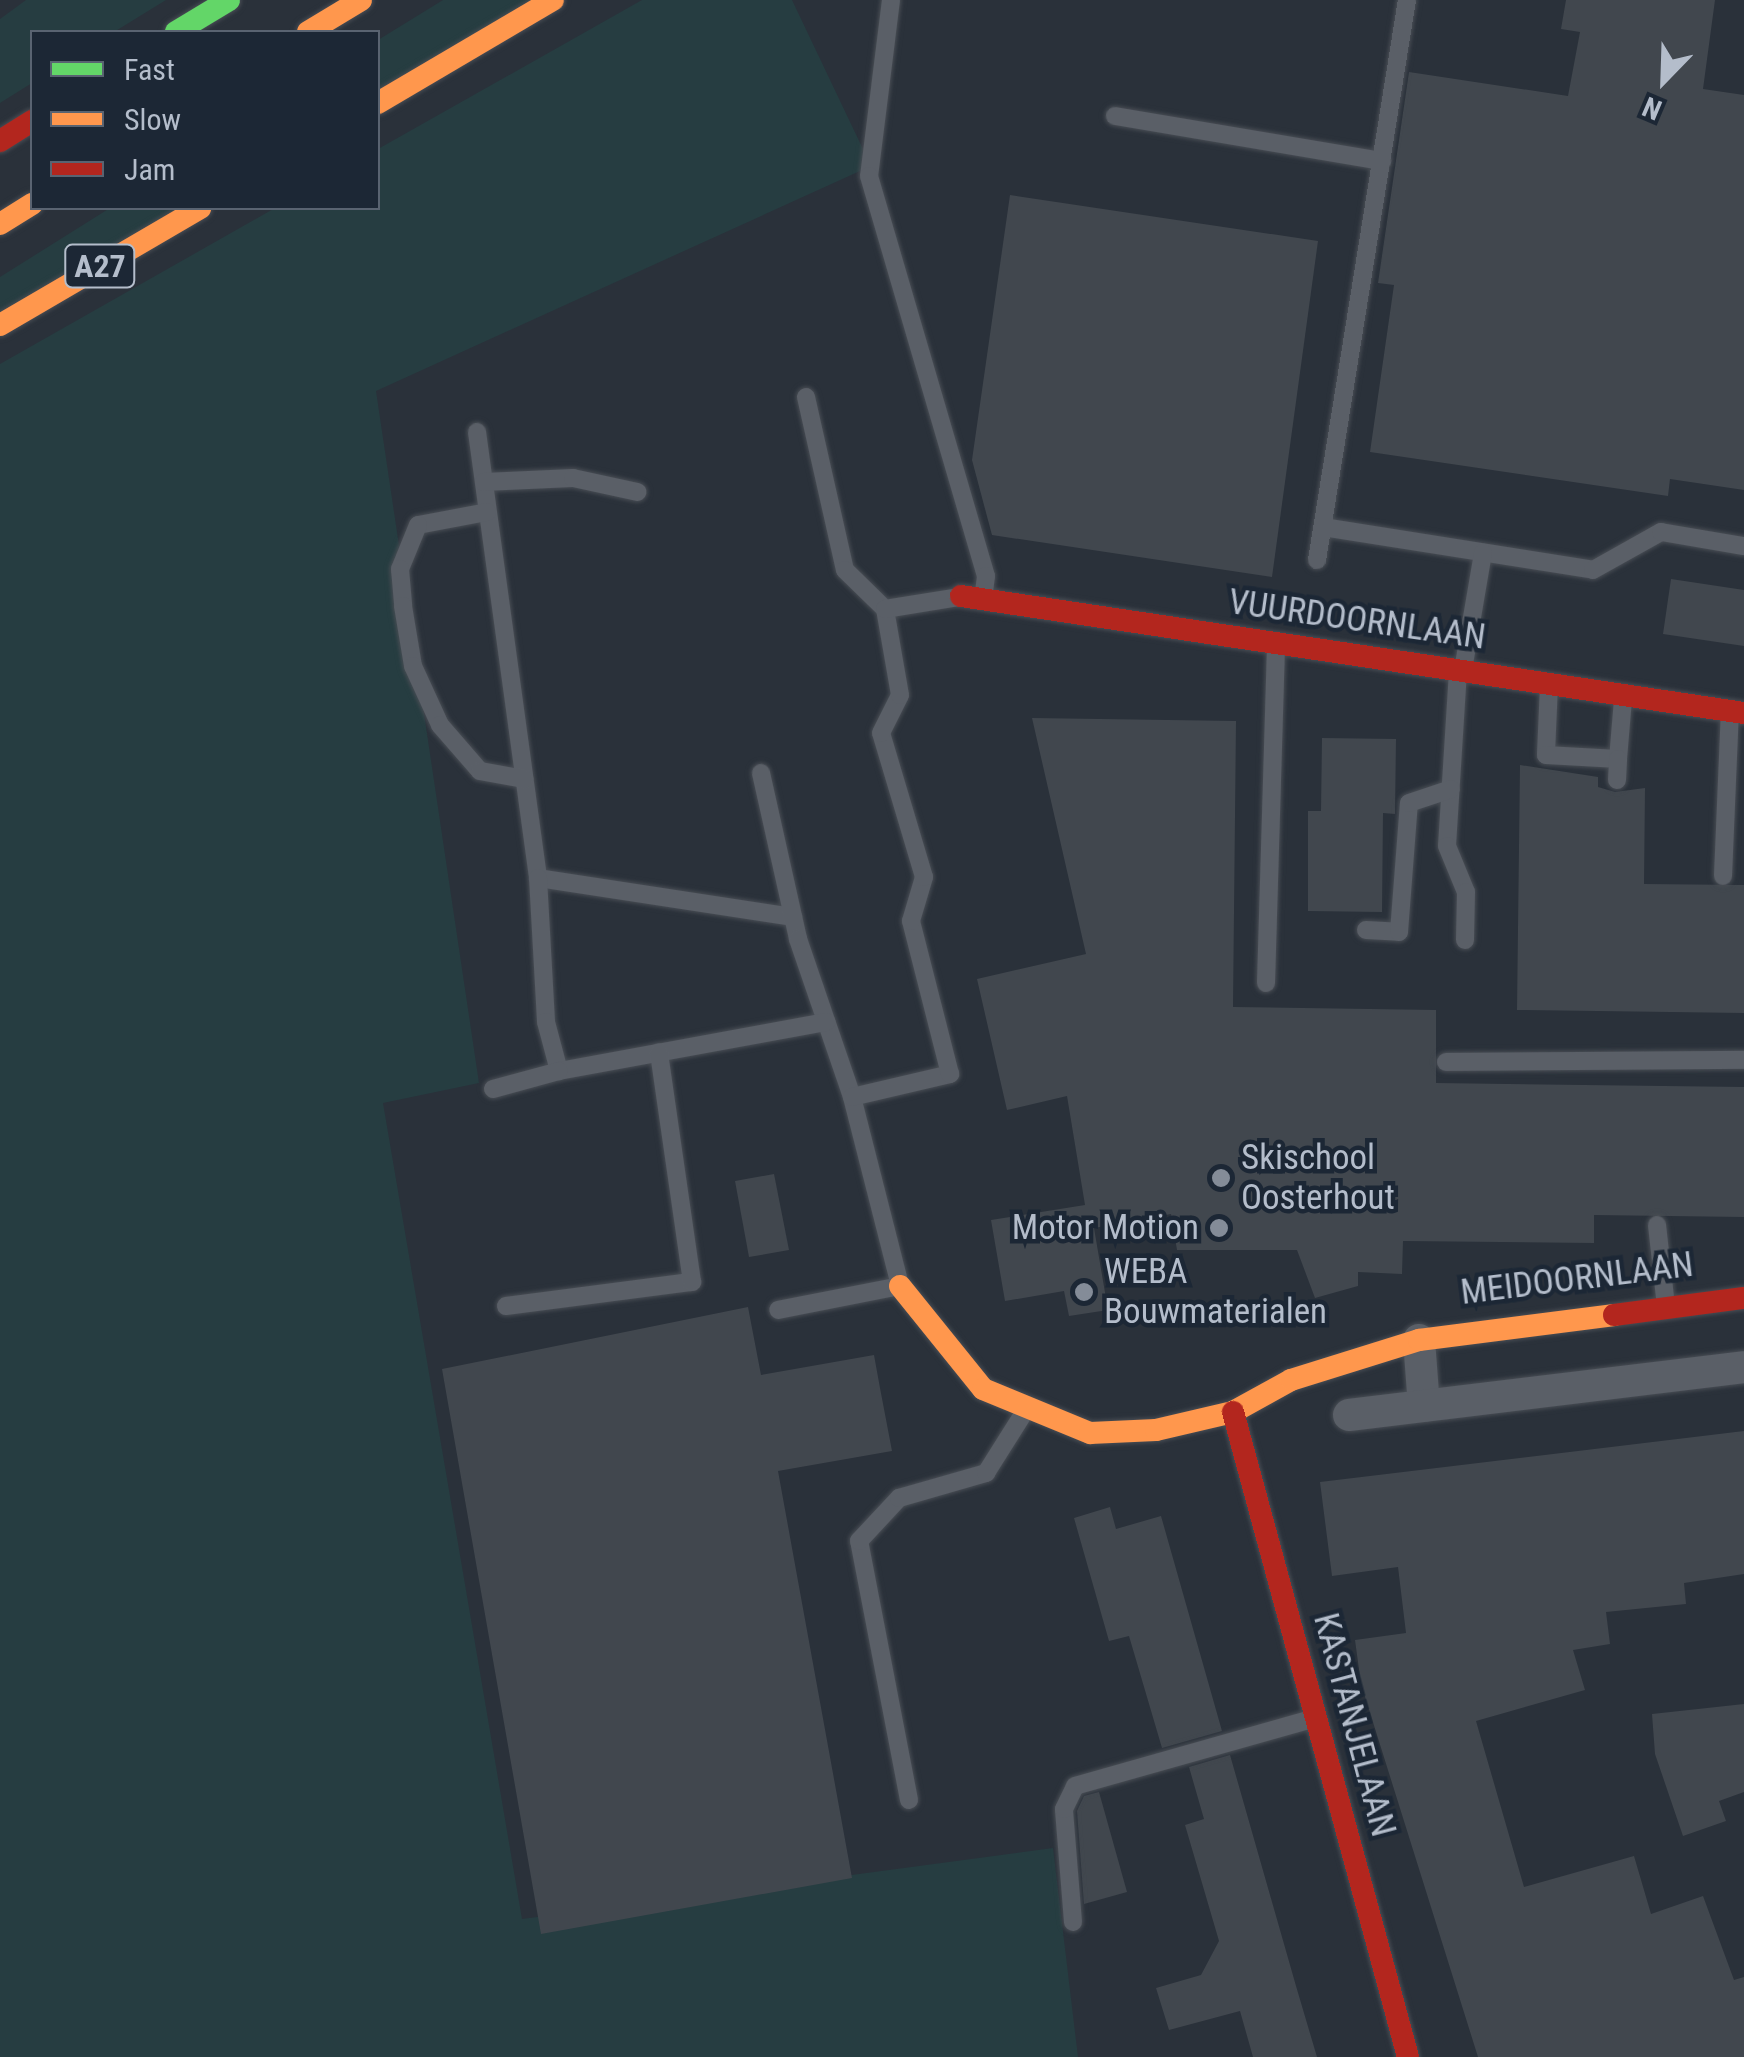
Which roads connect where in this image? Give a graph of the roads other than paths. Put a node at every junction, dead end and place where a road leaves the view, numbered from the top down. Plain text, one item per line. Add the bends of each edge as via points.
1 (229, 0) edge
2 (360, 0) edge
3 (553, 0) edge
4 (890, 0) edge
5 (1407, 0) edge
6 (179, 30) edge
7 (311, 30) edge
8 (380, 102) edge
9 (1114, 116) dead end
10 (30, 122) edge
11 (0, 142) edge
12 (1382, 161) junction
13 (30, 205) edge
14 (197, 210) edge
15 (0, 224) edge
16 (0, 325) edge
17 (806, 398) dead end
18 (478, 432) dead end
19 (484, 482) junction
20 (638, 492) dead end
21 (488, 512) junction
22 (1322, 527) junction
23 (1744, 546) edge
24 (1483, 552) junction
25 (1318, 560) dead end
26 (972, 598) junction
27 (885, 610) junction
28 (1276, 644) junction
29 (1460, 671) junction
30 (1549, 684) junction
31 (1624, 696) junction
32 (1737, 712) edge
33 (1618, 760) junction
34 (761, 773) dead end
35 (524, 779) junction
36 (1618, 780) dead end
37 (1451, 789) junction
38 (1723, 876) dead end
39 (538, 878) junction
40 (793, 917) junction
41 (1366, 930) dead end
42 (1465, 940) dead end
43 (1266, 983) dead end
44 (826, 1022) junction
45 (660, 1052) junction
46 (1744, 1060) edge
47 (1446, 1062) dead end
48 (559, 1072) junction
49 (492, 1089) dead end
50 (852, 1097) junction
51 (1657, 1225) dead end
52 (900, 1286) junction
53 (1744, 1298) edge
54 (506, 1306) dead end
55 (1666, 1308) junction
56 (778, 1310) dead end
57 (1420, 1340) junction
58 (1744, 1367) edge
59 (1424, 1406) junction
60 (1027, 1407) junction
61 (1233, 1412) junction
62 (1349, 1415) dead end
63 (1316, 1718) junction
64 (909, 1800) dead end
65 (1073, 1922) dead end
66 (1408, 2057) edge

1 - 6 main road
2 - 7 main road
3 - 8 main road
4 - 26 lane via 869,176 986,576
5 - 12 lane
9 - 12 lane
10 - 11 main road
12 - 22 lane
13 - 15 main road, A27
14 - 16 main road, A27
17 - 27 lane via 846,570
18 - 19 lane
19 - 20 lane via 573,478
19 - 21 lane
21 - 35 lane
21 - 35 lane via 418,526 400,569 403,606 413,666 440,725 480,771
22 - 24 lane
22 - 25 lane
23 - 24 lane via 1661,532 1593,570
24 - 29 lane
26 - 27 lane
26 - 28 main road, VUURDOORNLAAN
27 - 50 lane via 900,695 881,733 924,877 912,921 950,1074
28 - 29 main road, VUURDOORNLAAN
28 - 43 lane
29 - 30 main road, VUURDOORNLAAN
29 - 37 lane
30 - 31 main road, VUURDOORNLAAN
30 - 33 lane via 1546,755
31 - 32 main road, VUURDOORNLAAN
31 - 33 lane
32 - 38 lane
33 - 36 lane
34 - 40 lane
35 - 39 lane
37 - 41 lane via 1410,803 1399,932
37 - 42 lane via 1447,846 1466,892
39 - 40 lane
39 - 48 lane via 546,1022
40 - 44 lane
44 - 45 lane
44 - 50 lane
45 - 48 lane
45 - 54 lane via 692,1282
46 - 47 lane
48 - 49 lane
50 - 52 lane
51 - 55 lane
52 - 56 lane
52 - 60 main road, MEIDOORNLAAN via 983,1389
53 - 55 main road, MEIDOORNLAAN
55 - 57 main road, MEIDOORNLAAN
57 - 59 street, MEIDOORNLAAN
57 - 61 main road, MEIDOORNLAAN via 1291,1380
58 - 59 street
59 - 62 street
60 - 61 main road, MEIDOORNLAAN via 1090,1433 1156,1430
60 - 64 lane via 986,1473 900,1498 858,1541
61 - 63 main road, KASTANJELAAN
63 - 65 lane via 1076,1786 1064,1810
63 - 66 main road, KASTANJELAAN

